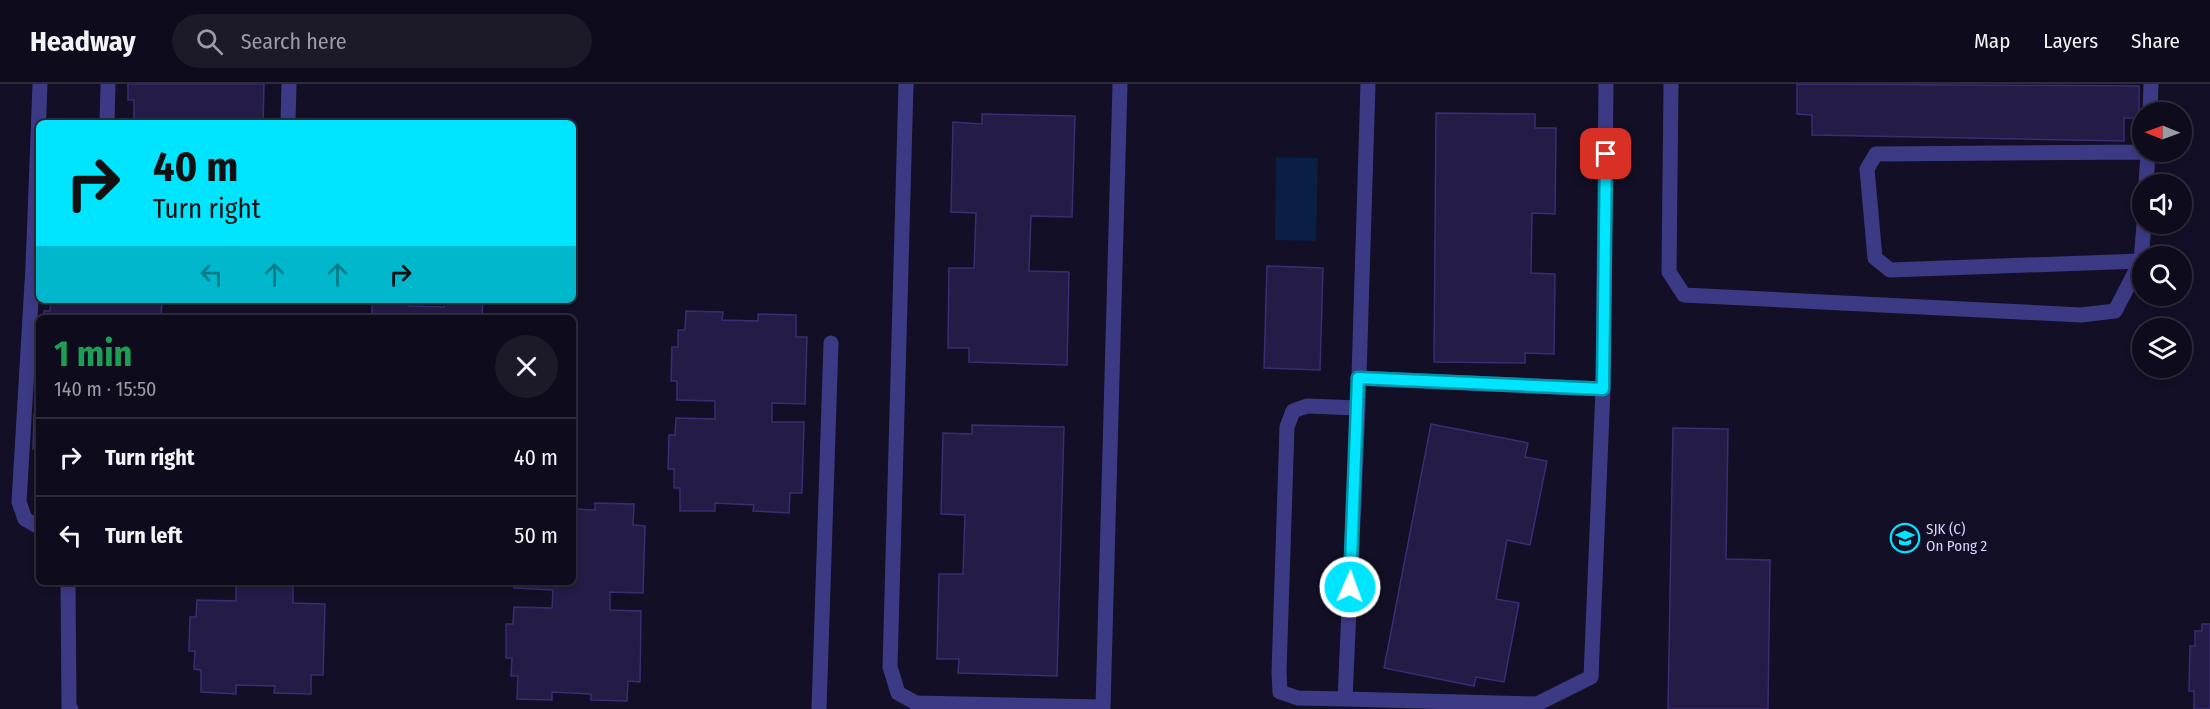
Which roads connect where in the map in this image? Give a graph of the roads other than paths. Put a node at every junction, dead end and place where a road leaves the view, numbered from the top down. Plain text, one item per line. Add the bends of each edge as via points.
1 (40, 84) edge
2 (108, 84) edge
3 (289, 84) edge
4 (906, 84) edge
5 (1120, 84) edge
6 (1368, 84) edge
7 (1606, 84) edge
8 (1671, 84) edge
9 (2151, 84) edge
10 (2150, 102) edge
11 (39, 120) edge
12 (107, 120) edge
13 (288, 120) edge
14 (2132, 152) edge
15 (2132, 261) edge
16 (36, 268) edge
17 (2132, 278) edge
18 (831, 343) dead end
19 (1358, 378) junction
20 (1603, 389) junction
21 (1358, 408) junction
22 (36, 525) edge
23 (68, 585) edge
24 (1345, 699) junction
25 (71, 709) edge
26 (819, 709) edge

1 - 11 lane
2 - 12 lane
3 - 13 lane
4 - 5 lane via 890,668 898,693 916,703 1103,707
6 - 19 lane
7 - 20 lane
8 - 17 lane via 1670,272 1684,295 2081,315 2115,310
9 - 10 lane
14 - 15 lane via 1876,154 1867,169 1875,258 1890,270
16 - 22 lane via 19,502 25,519
18 - 26 lane
19 - 20 lane
19 - 21 lane
20 - 24 lane via 1591,677 1537,704
21 - 24 lane
21 - 24 lane via 1307,406 1293,411 1287,427 1280,692 1298,698
23 - 25 lane

